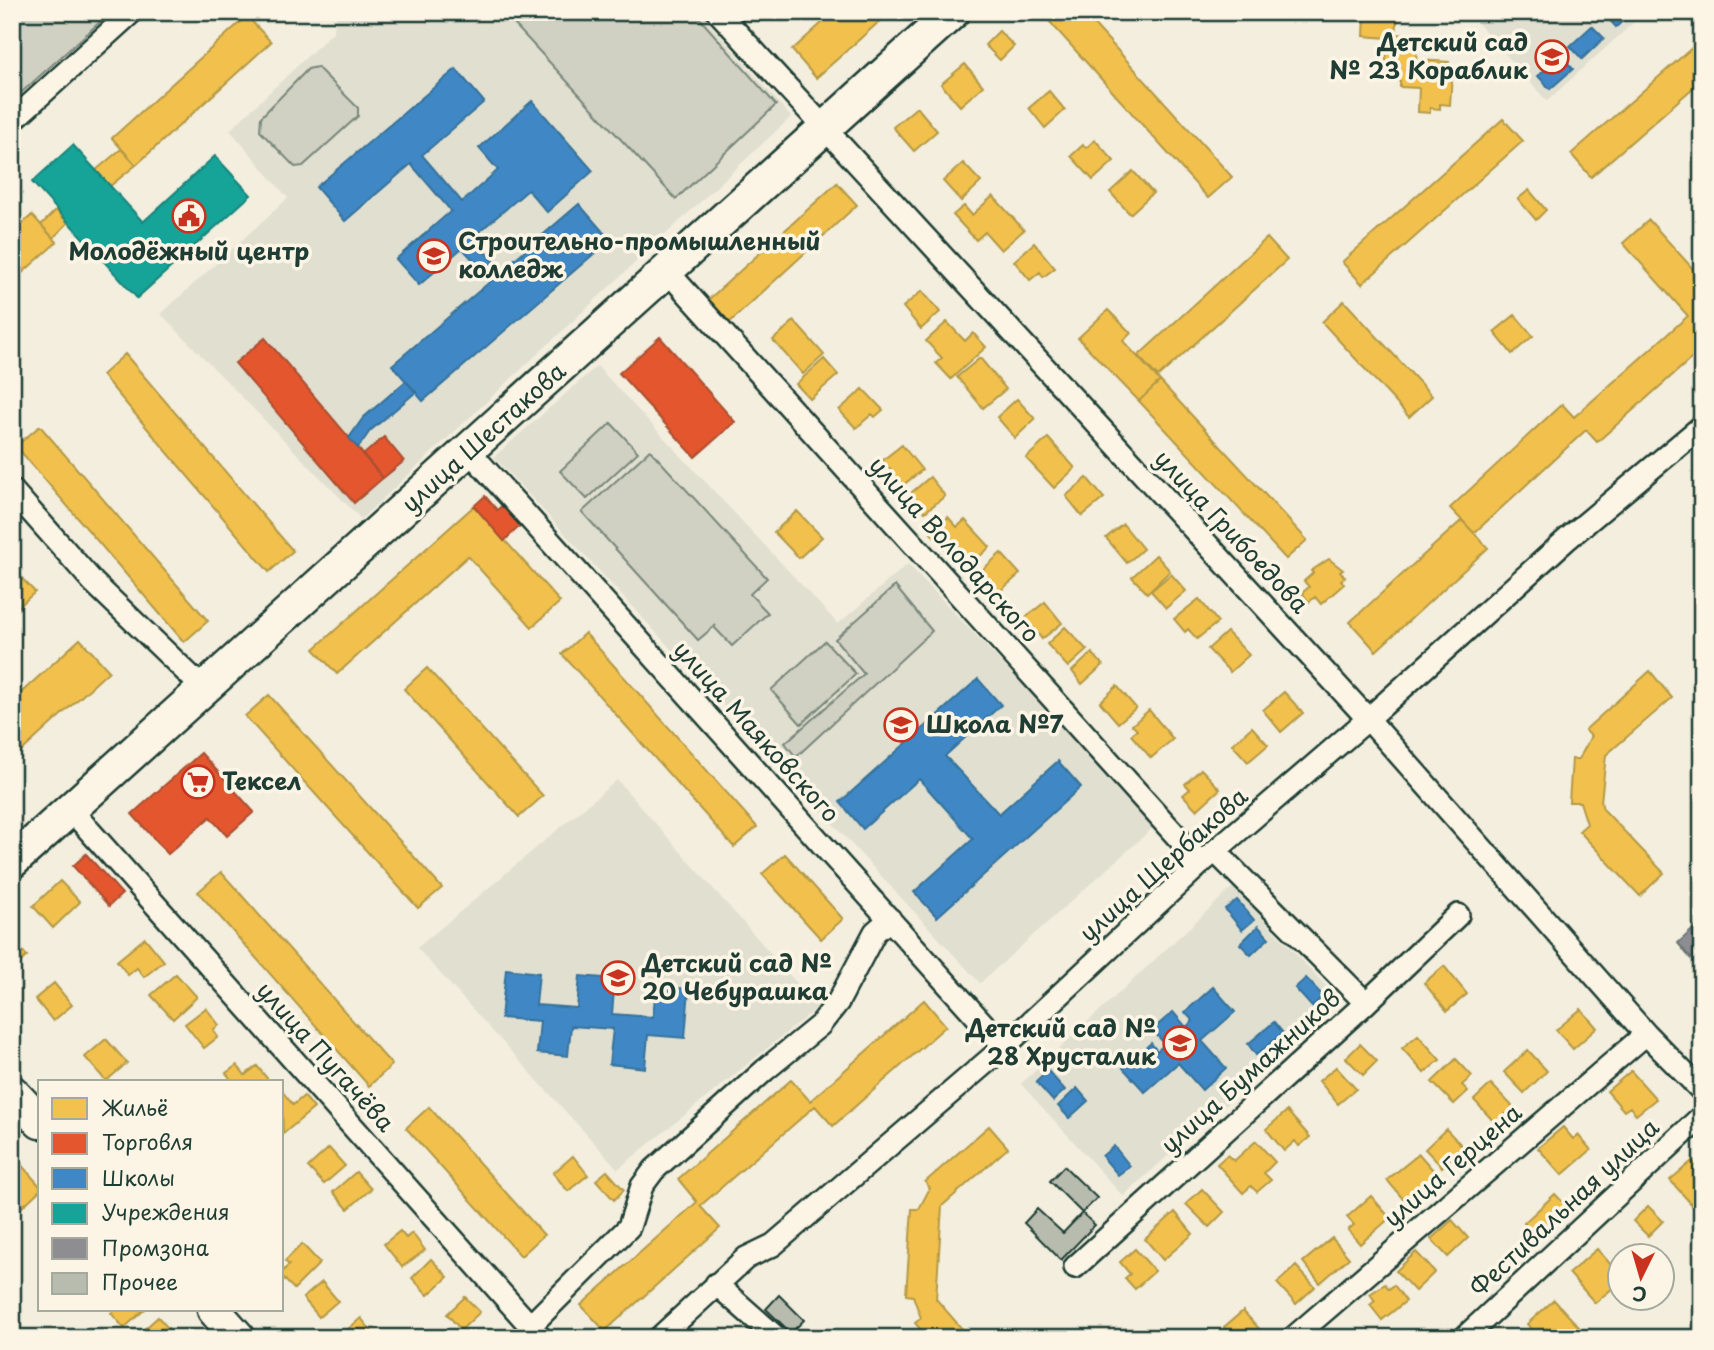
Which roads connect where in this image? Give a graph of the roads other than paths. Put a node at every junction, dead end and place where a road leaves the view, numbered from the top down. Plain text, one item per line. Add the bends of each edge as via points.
1 (132, 12) edge
2 (718, 12) edge
3 (953, 12) edge
4 (12, 121) edge
5 (825, 131) junction
6 (668, 272) junction
7 (1702, 426) edge
8 (469, 452) junction
9 (12, 490) edge
10 (205, 690) junction
11 (1368, 719) junction
12 (71, 810) junction
13 (1208, 857) junction
14 (12, 862) edge
15 (1458, 915) dead end
16 (890, 919) junction
17 (1366, 1003) junction
18 (1646, 1034) junction
19 (1004, 1047) junction
20 (12, 1091) edge
21 (1702, 1091) edge
22 (1702, 1116) edge
23 (38, 1120) edge
24 (1075, 1267) dead end
25 (716, 1284) junction
26 (216, 1312) edge
27 (535, 1332) edge
28 (1465, 1337) edge
29 (239, 1338) edge
30 (659, 1338) edge
31 (777, 1338) edge
32 (1293, 1338) edge

1 - 4 street
2 - 5 street, улица Грибоедова
3 - 5 main road, улица Шестакова
5 - 6 main road, улица Шестакова
5 - 11 street, улица Грибоедова
6 - 8 main road, улица Шестакова
6 - 13 street, улица Володарского
7 - 11 street, улица Щербакова via 1566,540
8 - 10 main road, улица Шестакова
8 - 16 street, улица Маяковского
9 - 10 street via 94,583
10 - 12 main road, улица Шестакова
11 - 13 street, улица Щербакова
11 - 18 street, улица Грибоедова
12 - 14 main road, улица Шестакова
12 - 27 street, улица Пугачёва
13 - 17 street, улица Бумажников
13 - 19 street, улица Щербакова
15 - 17 street
16 - 19 street, улица Маяковского
16 - 27 street via 875,933 838,1002 820,1025 654,1170 642,1186 629,1227
17 - 24 street, улица Бумажников
18 - 21 street, улица Грибоедова
18 - 32 street, улица Герцена
19 - 25 street, улица Щербакова via 774,1245 746,1258
20 - 23 main road
22 - 28 street, Фестивальная улица
25 - 30 street, улица Щербакова
25 - 31 street
26 - 29 main road

